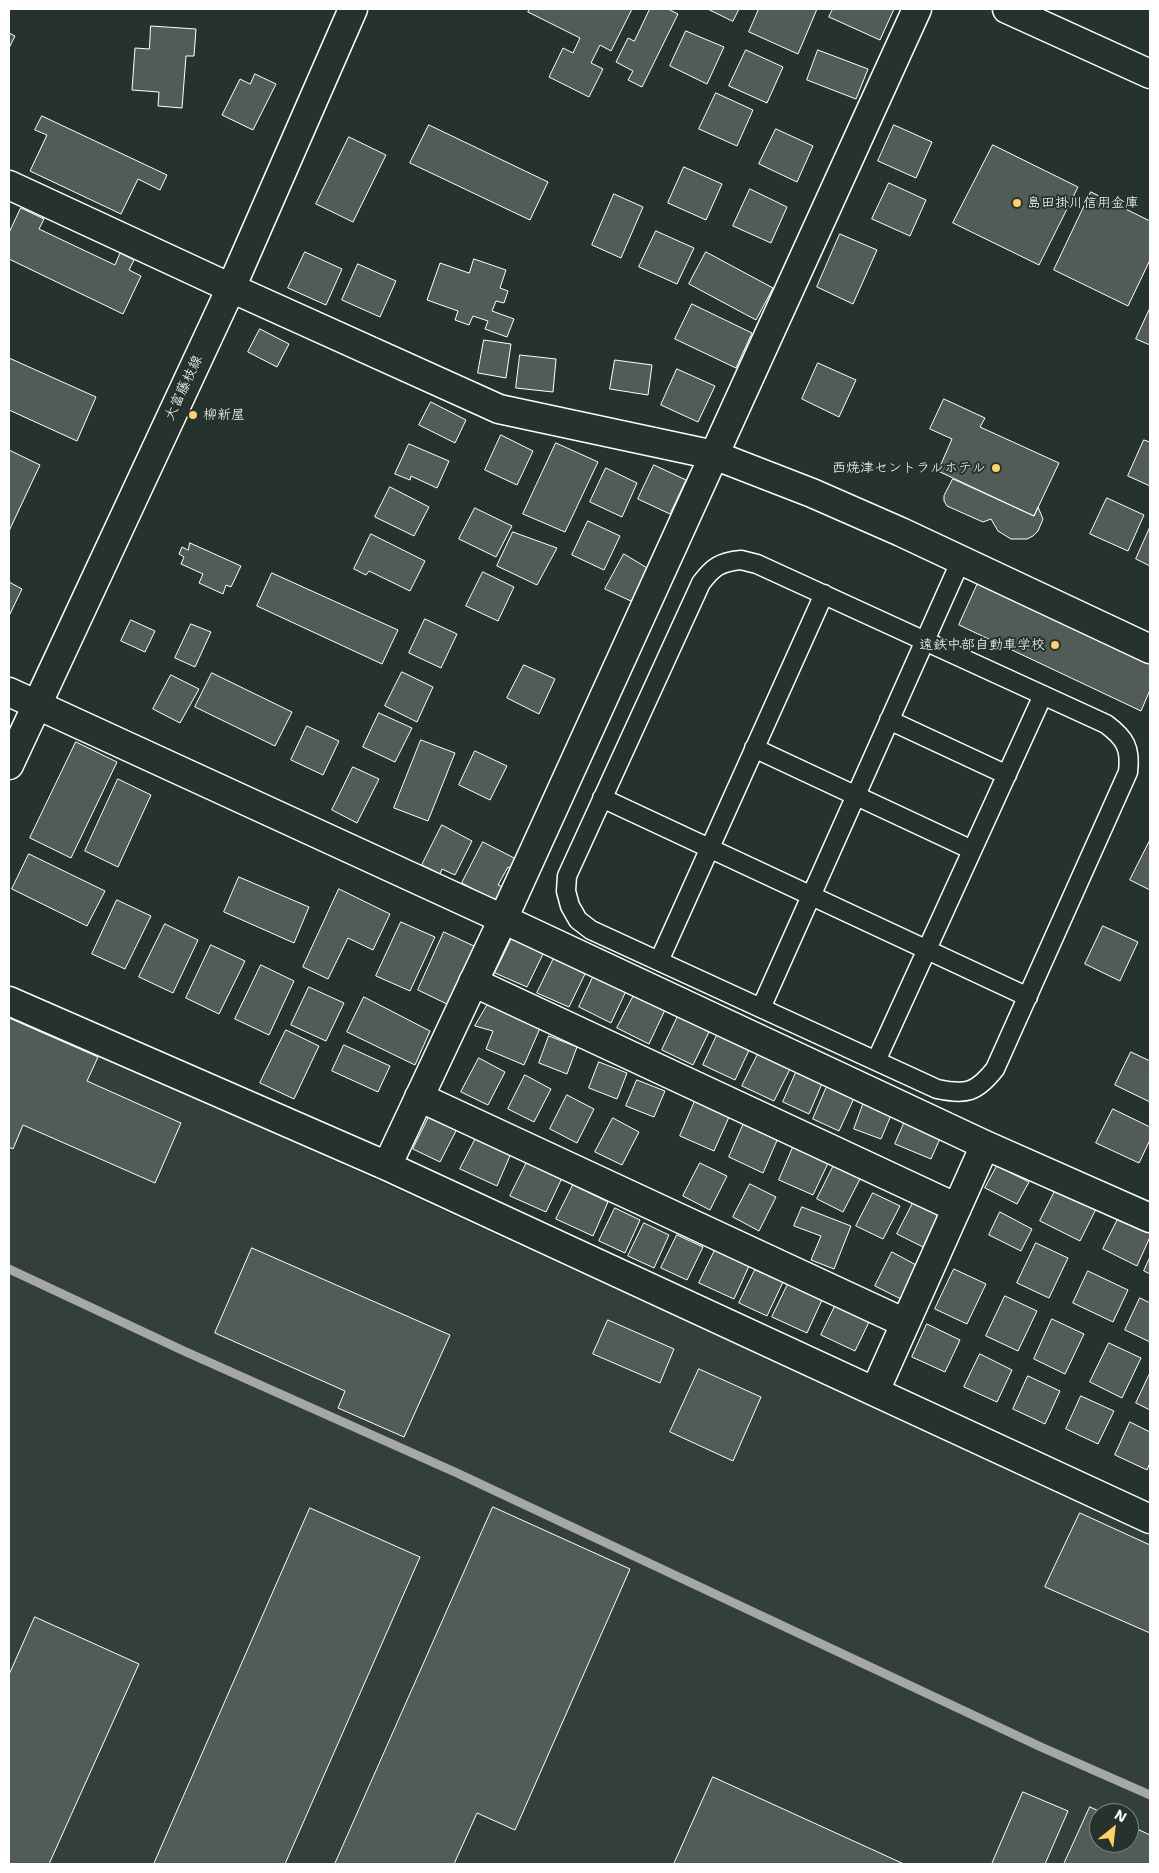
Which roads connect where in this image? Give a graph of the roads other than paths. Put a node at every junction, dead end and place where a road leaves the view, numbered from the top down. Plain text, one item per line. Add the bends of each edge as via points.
1 (353, 9) edge
2 (916, 9) edge
3 (1007, 9) edge
4 (1150, 74) edge
5 (9, 185) edge
6 (231, 288) junction
7 (714, 455) junction
8 (961, 560) junction
9 (824, 594) junction
10 (925, 640) junction
11 (1150, 650) edge
12 (9, 692) edge
13 (1043, 695) junction
14 (36, 704) junction
15 (889, 720) junction
16 (754, 748) junction
17 (9, 765) edge
18 (1007, 775) junction
19 (856, 795) junction
20 (602, 798) junction
21 (709, 848) junction
22 (972, 850) junction
23 (811, 896) junction
24 (503, 919) junction
25 (927, 950) junction
26 (659, 961) junction
27 (473, 982) junction
28 (1028, 997) junction
29 (9, 1001) edge
30 (761, 1008) junction
31 (876, 1061) junction
32 (419, 1097) junction
33 (985, 1144) junction
34 (388, 1166) junction
35 (957, 1208) junction
36 (1150, 1218) edge
37 (906, 1323) junction
38 (875, 1391) junction
39 (1150, 1518) edge

1 - 6 street, 大富藤枝線
2 - 7 street
3 - 4 street
5 - 6 street
6 - 7 street via 499,409
6 - 14 street, 大富藤枝線
7 - 8 street via 812,493
7 - 24 street
8 - 10 lane
8 - 11 street
9 - 10 lane
9 - 16 lane
9 - 20 lane via 741,560 726,562 711,570 700,583
10 - 13 lane
10 - 15 lane
12 - 14 street
13 - 18 lane
13 - 28 lane via 1106,724 1117,732 1130,758 1128,772
14 - 17 street, 大富藤枝線
14 - 24 street
15 - 18 lane
15 - 19 lane
16 - 19 lane
16 - 21 lane
18 - 22 lane
19 - 22 lane
19 - 23 lane
20 - 21 lane
20 - 26 lane via 567,876 570,906 578,920 591,930
21 - 23 lane
21 - 26 lane
22 - 25 lane
23 - 25 lane
23 - 30 lane
24 - 27 street
24 - 33 street
25 - 28 lane
25 - 31 lane
26 - 30 lane
27 - 32 street
27 - 35 street
28 - 31 lane via 995,1070 972,1091 955,1093 937,1089
29 - 34 street
30 - 31 lane
32 - 34 street
32 - 37 street
33 - 35 street
33 - 36 street
34 - 38 street
35 - 37 street
37 - 38 street
38 - 39 street

